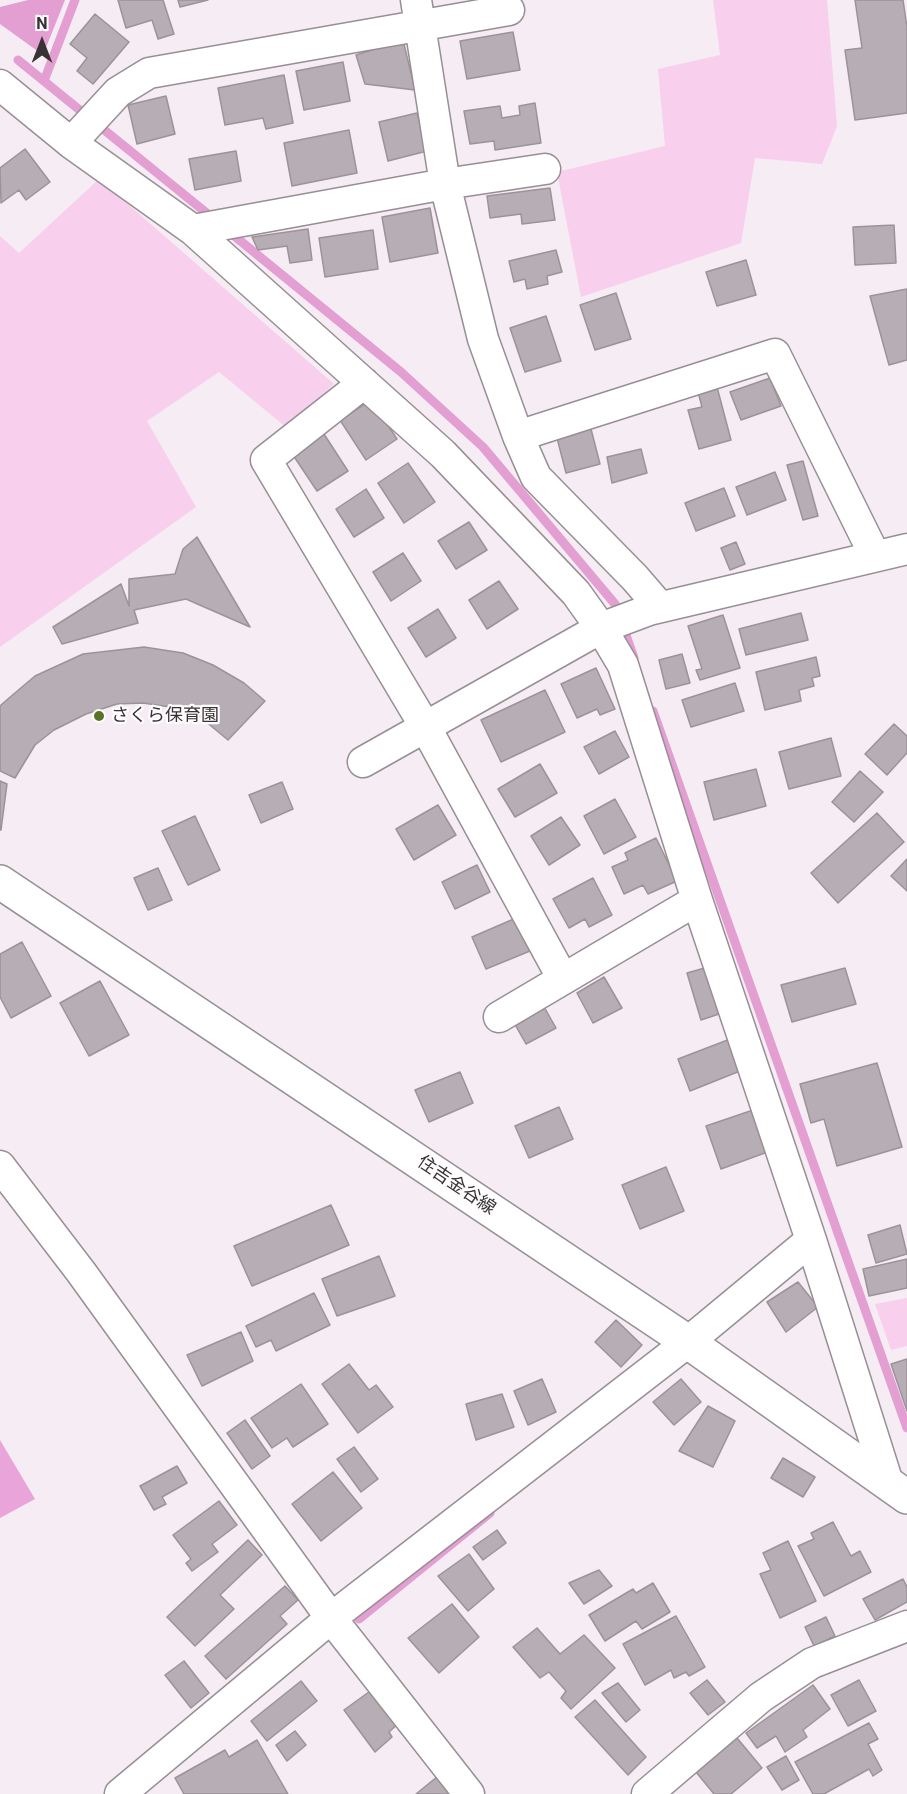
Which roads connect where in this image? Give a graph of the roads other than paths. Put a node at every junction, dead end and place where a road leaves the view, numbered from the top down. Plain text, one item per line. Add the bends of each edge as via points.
1 (509, 10) dead end
2 (418, 13) edge
3 (0, 85) edge
4 (74, 139) junction
5 (545, 169) dead end
6 (445, 183) junction
7 (195, 230) junction
8 (364, 383) junction
9 (518, 436) junction
10 (907, 549) edge
11 (875, 556) junction
12 (654, 609) junction
13 (606, 626) junction
14 (426, 728) junction
15 (363, 762) dead end
16 (0, 882) edge
17 (697, 900) junction
18 (563, 979) junction
19 (499, 1017) dead end
20 (0, 1166) edge
21 (811, 1240) junction
22 (688, 1342) junction
23 (898, 1490) edge
24 (331, 1618) junction
25 (907, 1626) edge
26 (120, 1794) edge
27 (469, 1794) edge
28 (647, 1794) edge

1 - 2 street
2 - 4 street via 149,73 118,92
2 - 6 street
3 - 4 street
4 - 7 street
5 - 6 street
6 - 7 street
6 - 9 street via 483,339
7 - 8 street
8 - 13 street via 451,462
8 - 14 street via 266,460
9 - 11 street via 775,354
9 - 12 street via 536,477 635,578
10 - 11 street
11 - 12 street
12 - 13 street
13 - 14 street
13 - 17 street
14 - 15 street
14 - 18 street
16 - 22 main road, 住吉金谷線
17 - 18 street
17 - 21 street
18 - 19 street
20 - 24 street
21 - 22 street
21 - 23 street
22 - 23 main road, 住吉金谷線
22 - 24 street
24 - 26 street
24 - 27 street
25 - 28 street via 812,1663 761,1697

